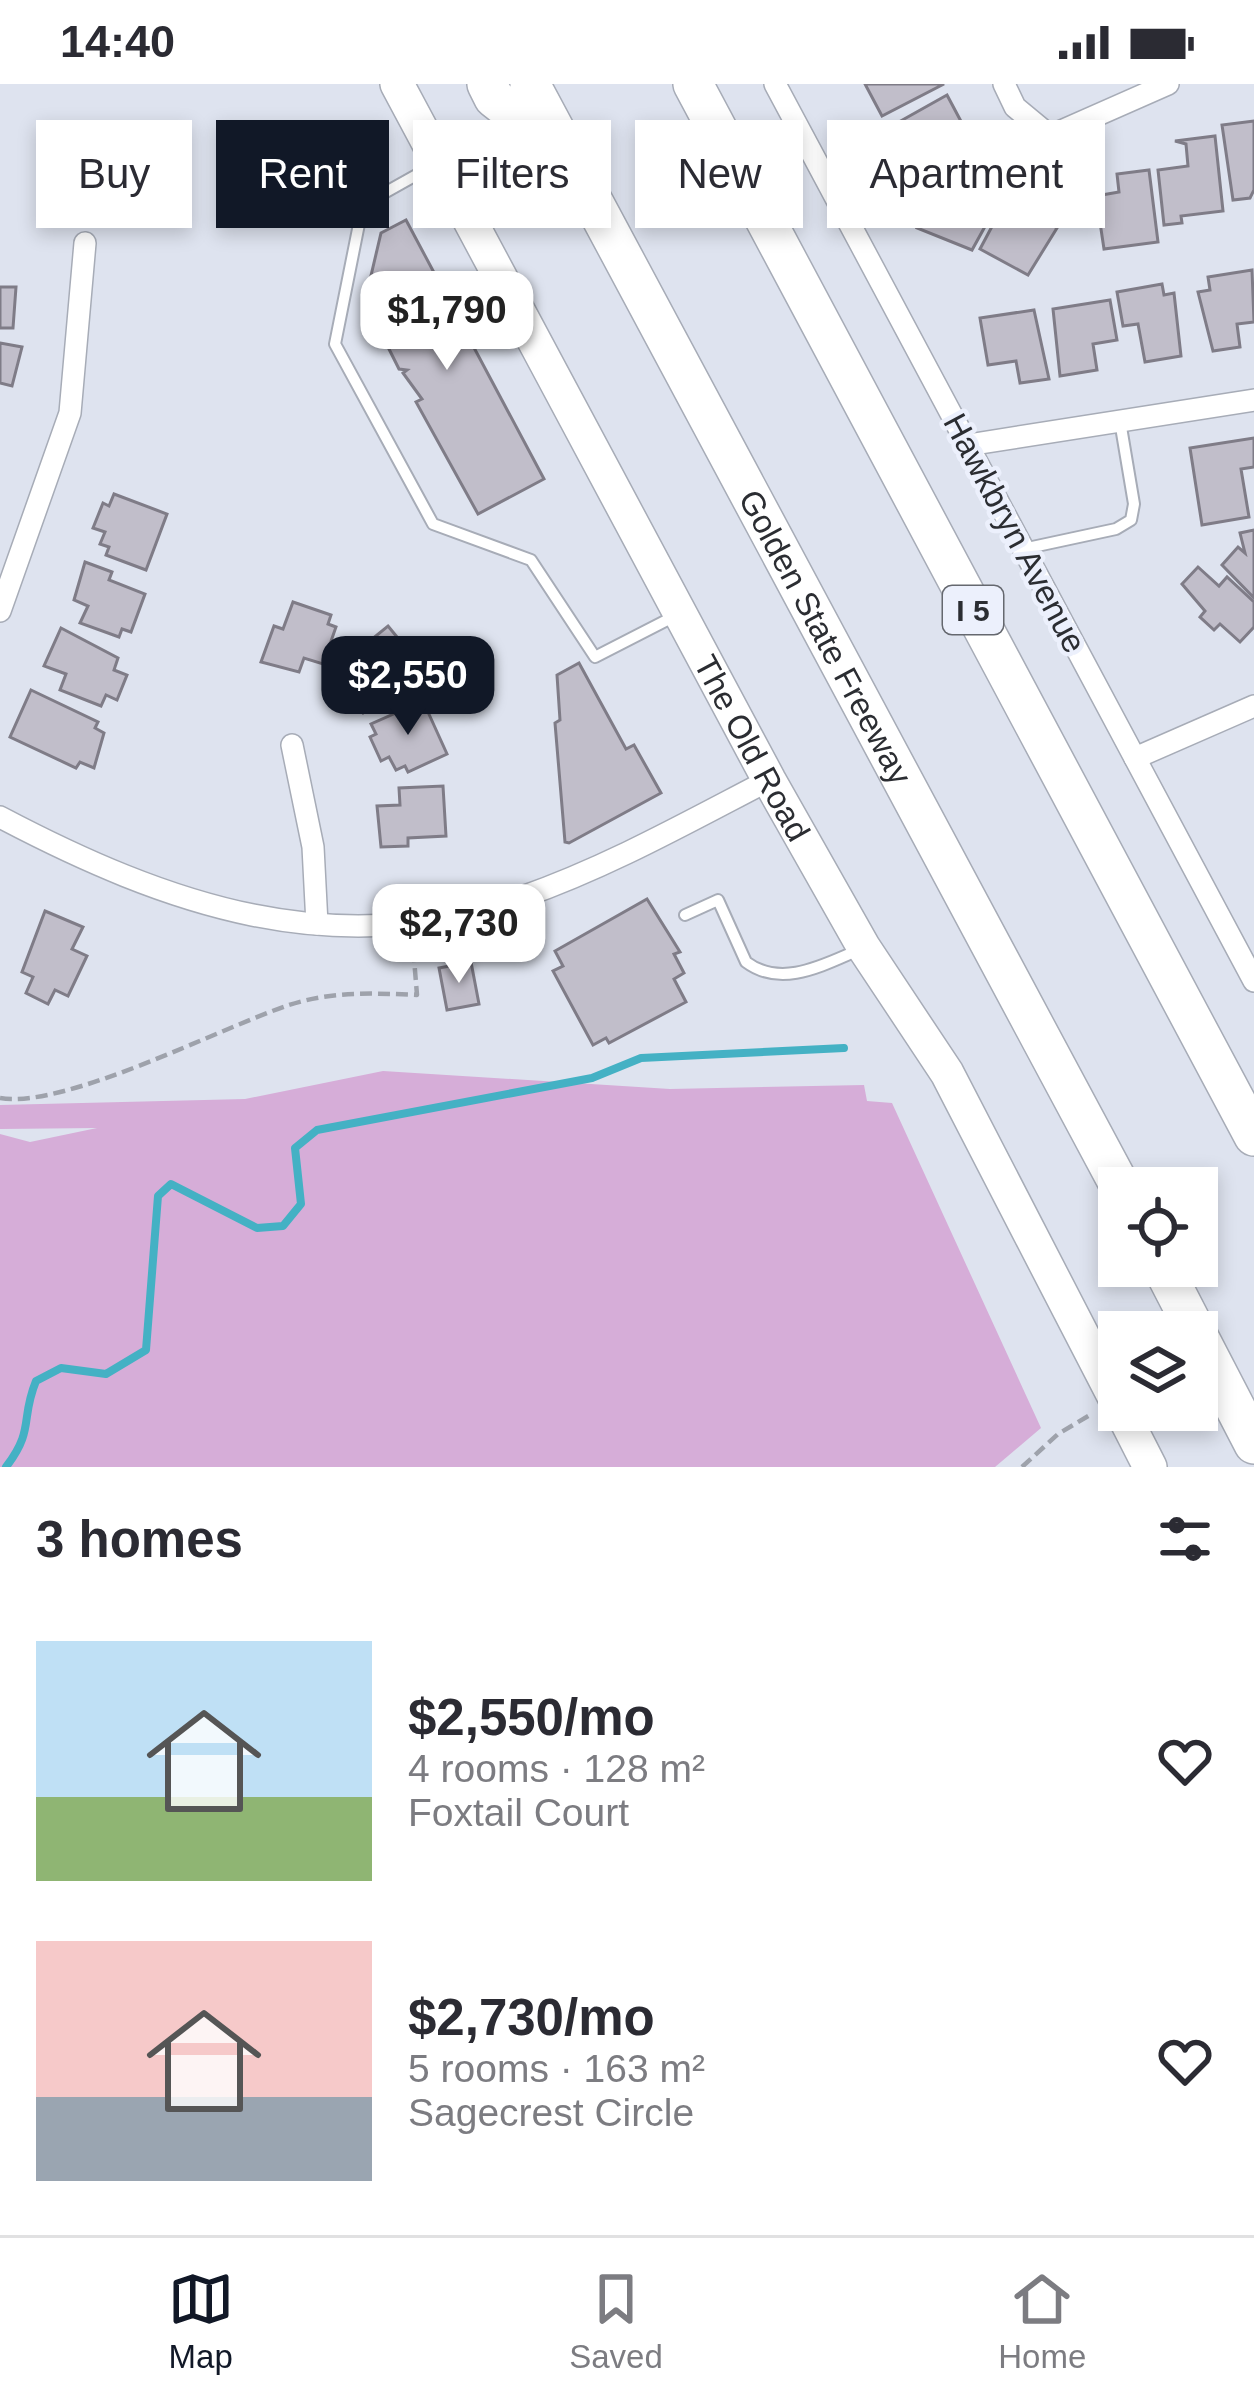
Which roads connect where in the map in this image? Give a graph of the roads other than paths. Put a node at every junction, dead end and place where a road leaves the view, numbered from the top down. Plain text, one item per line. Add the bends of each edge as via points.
1 (397, 84) edge
2 (487, 84) edge
3 (530, 84) edge
4 (693, 84) edge
5 (775, 84) edge
6 (1004, 84) edge
7 (1168, 84) edge
8 (416, 120) edge
9 (522, 120) edge
10 (549, 120) edge
11 (413, 177) edge
12 (474, 228) edge
13 (607, 228) edge
14 (85, 243) dead end
15 (1254, 400) edge
16 (1119, 419) junction
17 (968, 445) junction
18 (1023, 549) junction
19 (0, 611) edge
20 (680, 614) junction
21 (1254, 706) edge
22 (292, 745) dead end
23 (1135, 758) junction
24 (769, 780) junction
25 (0, 817) edge
26 (685, 915) dead end
27 (317, 924) junction
28 (864, 948) junction
29 (1254, 981) edge
30 (1254, 1136) edge
31 (1110, 1167) edge
32 (1098, 1364) edge
33 (1218, 1375) edge
34 (1132, 1431) edge
35 (1254, 1444) edge
36 (1150, 1467) edge

1 - 8 main road, The Old Road
2 - 9 highway
3 - 10 highway, Golden State Freeway
4 - 30 highway, I 5
5 - 17 street, Hawkbryn Avenue
6 - 7 street via 1015,107 1050,136
11 - 20 lane via 370,201 360,219 334,344 433,524 531,560 595,657
12 - 20 main road, The Old Road
13 - 31 highway, Golden State Freeway
14 - 19 street via 70,413
15 - 16 street
16 - 17 street
16 - 18 lane via 1131,520
17 - 18 street, Hawkbryn Avenue
18 - 23 street, Hawkbryn Avenue
20 - 24 main road, The Old Road
21 - 23 street
22 - 27 street via 313,847
23 - 29 street, Hawkbryn Avenue
24 - 27 street via 517,900 411,922
24 - 28 main road, The Old Road
25 - 27 street via 97,868 182,900 250,919
26 - 28 lane via 718,900 746,962 775,975 807,972
28 - 32 main road, The Old Road via 947,1073
33 - 35 highway
34 - 36 main road, The Old Road

